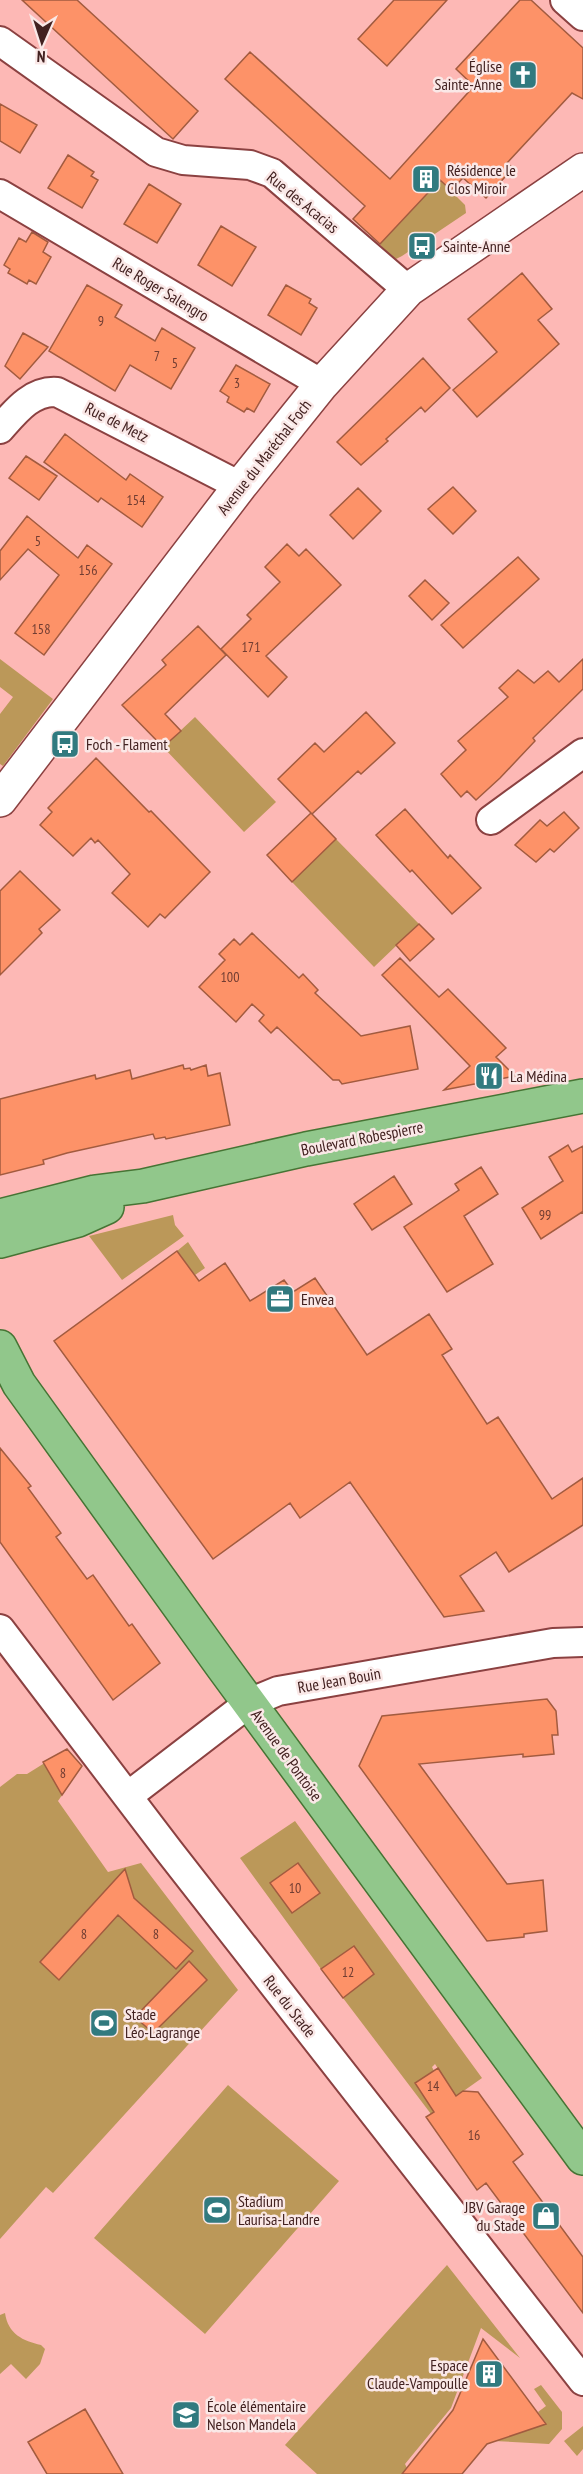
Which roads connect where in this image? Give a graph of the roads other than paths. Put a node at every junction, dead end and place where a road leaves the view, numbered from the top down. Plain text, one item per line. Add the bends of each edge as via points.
1 (565, 0) edge
2 (583, 16) edge
3 (0, 41) edge
4 (583, 170) edge
5 (0, 194) edge
6 (408, 290) junction
7 (322, 384) junction
8 (0, 429) edge
9 (240, 486) junction
10 (583, 753) edge
11 (0, 800) edge
12 (491, 820) dead end
13 (583, 1096) edge
14 (143, 1186) junction
15 (0, 1216) edge
16 (0, 1242) edge
17 (0, 1347) edge
18 (10, 1375) edge
19 (0, 1629) edge
20 (583, 1642) edge
21 (249, 1703) junction
22 (128, 1796) junction
23 (583, 2158) edge
24 (583, 2381) edge

1 - 2 street
3 - 6 street, Rue des Acacias via 156,152 183,160 250,165 273,173
4 - 6 street, Avenue du Maréchal Foch
5 - 7 street, Rue Roger Salengro
6 - 7 street, Avenue du Maréchal Foch
7 - 9 street, Avenue du Maréchal Foch
8 - 9 street, Rue de Metz via 34,396 45,391 57,392
9 - 11 street, Avenue du Maréchal Foch
10 - 12 street
13 - 14 main road, Boulevard Robespierre via 317,1147
14 - 15 main road, Boulevard Robespierre via 95,1192
14 - 16 main road, Boulevard Robespierre via 101,1211
17 - 18 main road, Avenue de Pontoise
18 - 21 main road, Avenue de Pontoise
19 - 22 street, Rue du Stade
20 - 21 street, Rue Jean Bouin via 553,1643 297,1687
21 - 22 street, Rue Jean Bouin
21 - 23 main road, Avenue de Pontoise
22 - 24 street, Rue du Stade

